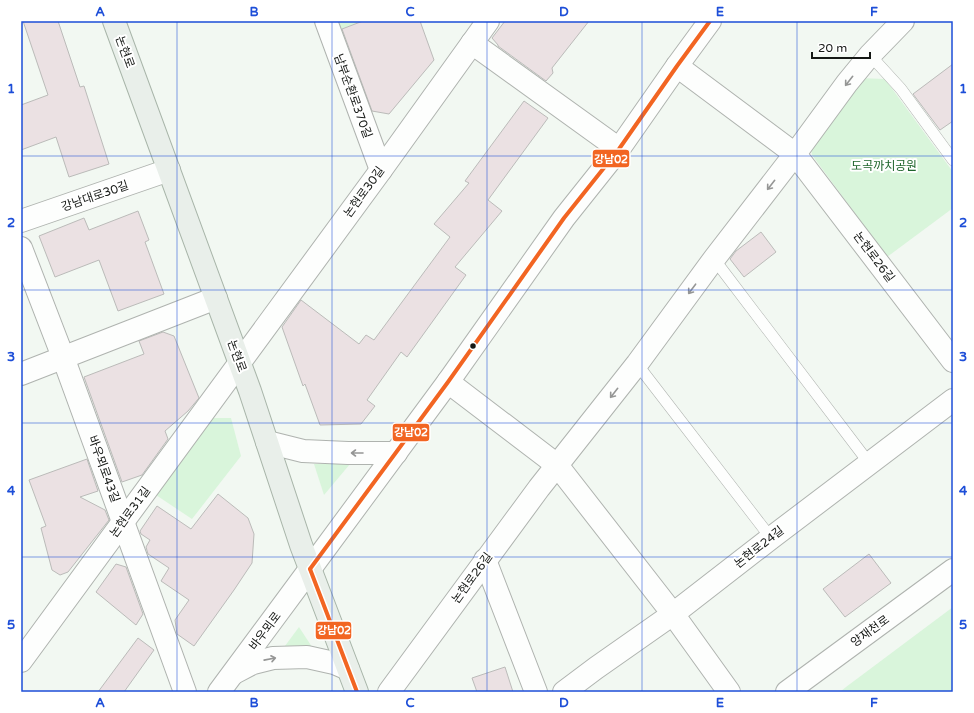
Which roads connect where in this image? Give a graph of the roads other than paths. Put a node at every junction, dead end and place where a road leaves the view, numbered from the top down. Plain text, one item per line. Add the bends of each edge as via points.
1 (114, 21) edge
2 (326, 21) edge
3 (488, 21) edge
4 (710, 21) edge
5 (903, 21) edge
6 (472, 43) junction
7 (870, 56) junction
8 (677, 66) junction
9 (619, 149) junction
10 (795, 154) junction
11 (953, 160) edge
12 (169, 170) junction
13 (381, 170) junction
14 (21, 222) edge
15 (21, 248) edge
16 (714, 259) junction
17 (216, 298) junction
18 (63, 357) junction
19 (953, 360) edge
20 (239, 363) junction
21 (636, 364) junction
22 (21, 374) edge
23 (448, 382) junction
24 (953, 400) edge
25 (267, 442) junction
26 (396, 453) junction
27 (869, 463) junction
28 (557, 465) junction
29 (123, 522) junction
30 (771, 538) junction
31 (485, 560) junction
32 (310, 569) junction
33 (953, 570) edge
34 (673, 614) junction
35 (21, 661) edge
36 (348, 669) junction
37 (234, 672) junction
38 (185, 692) edge
39 (219, 692) edge
40 (357, 692) edge
41 (389, 692) edge
42 (536, 692) edge
43 (564, 692) edge
44 (729, 692) edge
45 (787, 692) edge

1 - 12 main road, 논현로
2 - 13 street, 남부순환로370길
3 - 6 street, 논현로30길
4 - 8 street, 바우뫼로
5 - 7 street, 논현로26길
6 - 9 street
6 - 13 street, 논현로30길
7 -> 10 street, 논현로26길
7 - 11 lane via 901,89
8 - 9 street, 바우뫼로
8 - 10 street
9 - 23 street, 바우뫼로 via 564,218
10 -> 16 street, 논현로26길
10 - 19 street, 논현로26길
12 - 14 street, 강남대로30길
12 - 17 main road, 논현로
13 - 20 street, 논현로30길
15 - 18 street, 바우뫼로43길
16 -> 21 street, 논현로26길
16 - 27 lane
17 - 18 street
17 - 20 main road, 논현로
18 - 22 street
18 - 29 street, 바우뫼로43길
20 - 25 main road, 논현로
20 - 29 street, 논현로31길
21 -> 28 street, 논현로26길
21 - 30 lane
23 - 26 street, 바우뫼로
23 - 28 street
24 - 27 street, 논현로24길
26 -> 25 street via 303,451
25 - 32 main road, 논현로
26 - 32 street, 바우뫼로
27 - 30 street, 논현로24길
28 - 31 street, 논현로26길
28 - 34 street
29 - 35 street, 논현로31길
29 - 38 street, 바우뫼로43길
30 - 34 street, 논현로24길
31 - 41 street, 논현로26길
31 - 42 street
32 - 36 main road, 논현로
32 - 37 street, 바우뫼로
33 - 45 street, 양재천로
34 - 43 street, 논현로24길
34 - 44 street
37 -> 36 street via 253,663 274,658 307,656
36 - 40 main road, 논현로
37 - 39 street, 바우뫼로

